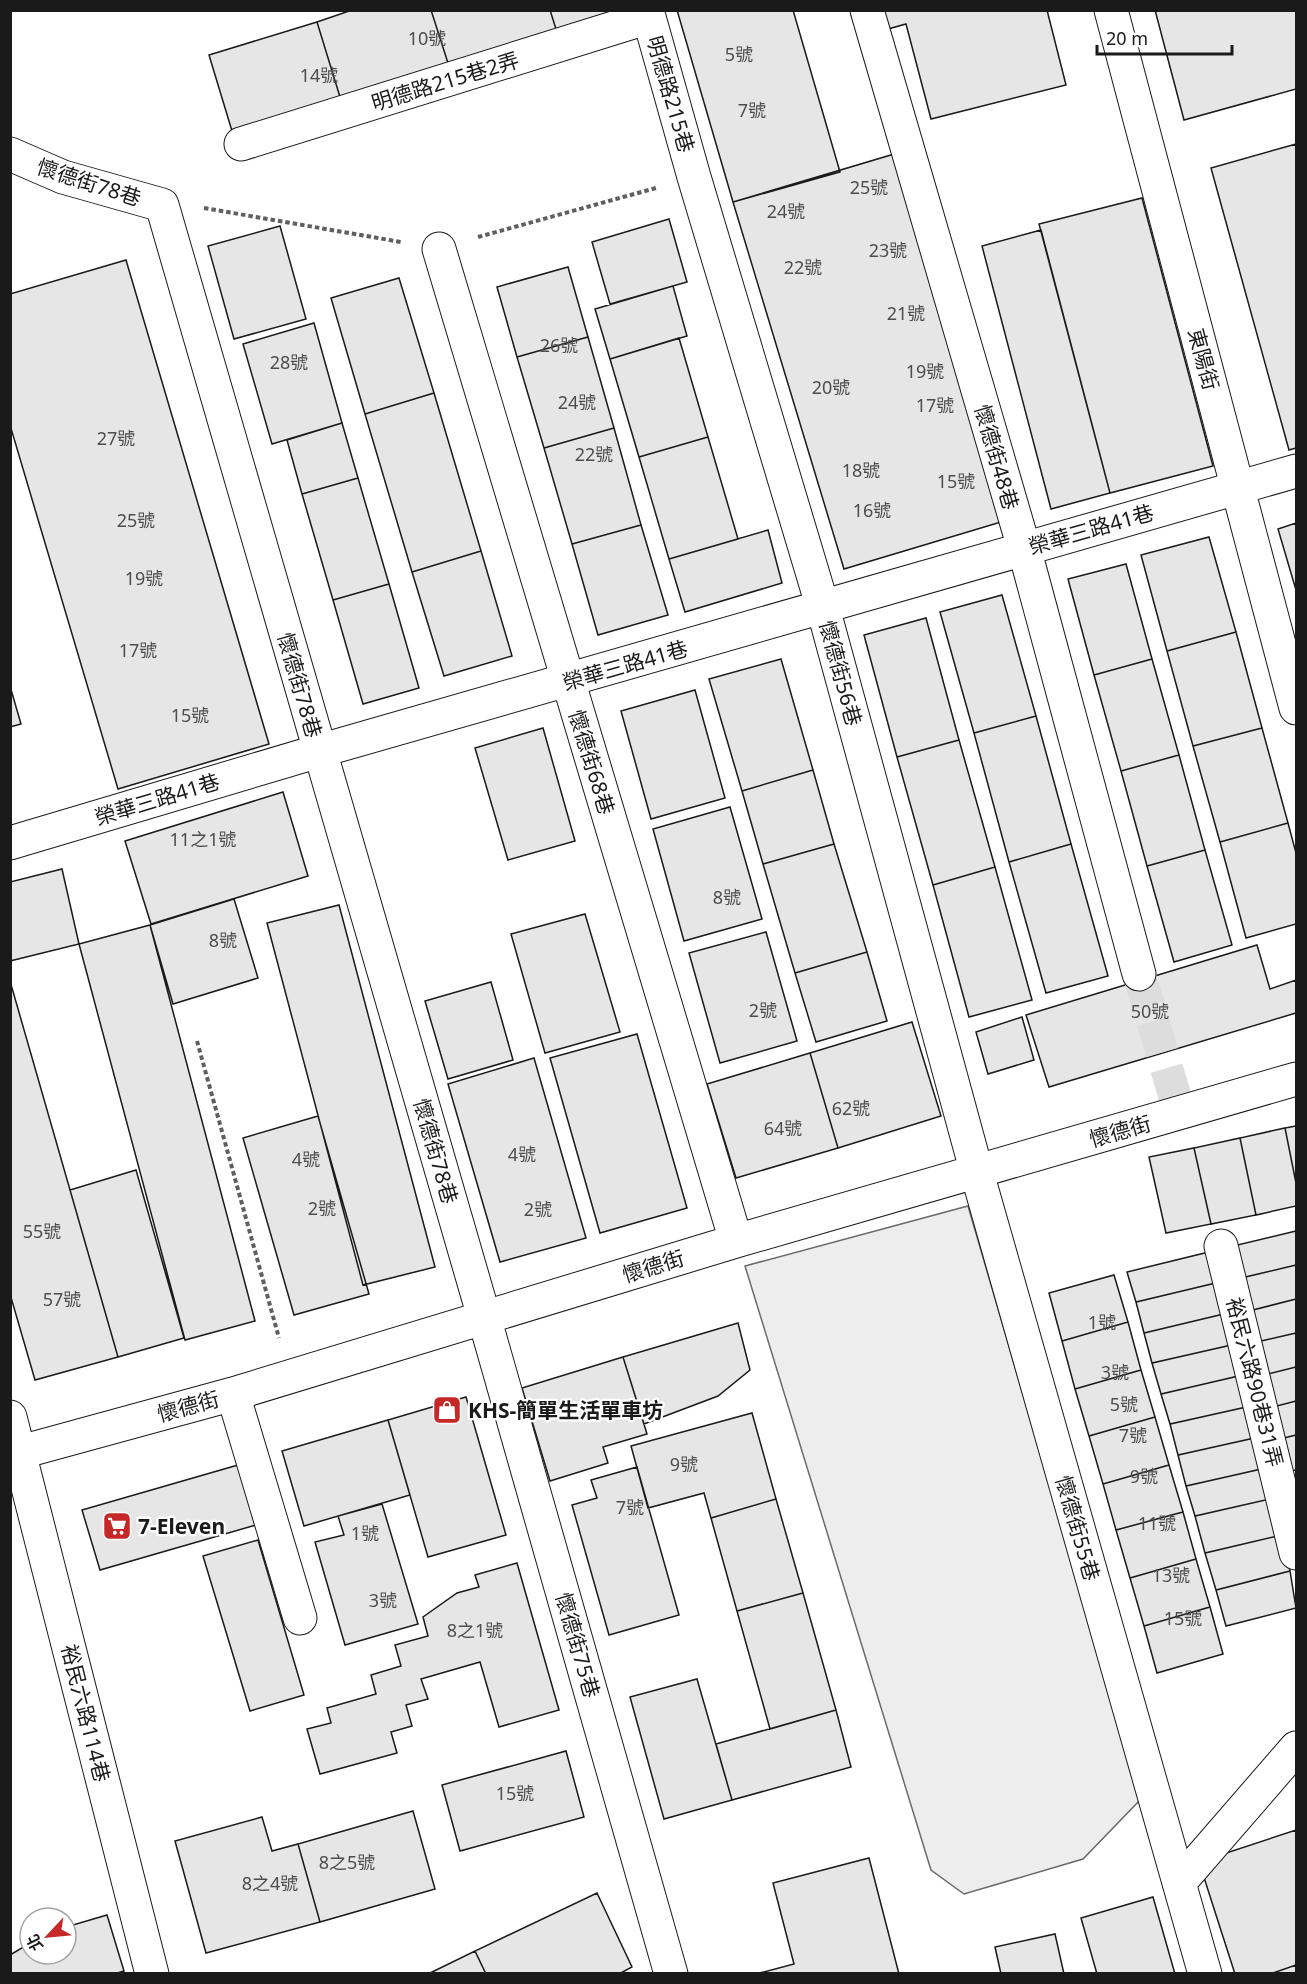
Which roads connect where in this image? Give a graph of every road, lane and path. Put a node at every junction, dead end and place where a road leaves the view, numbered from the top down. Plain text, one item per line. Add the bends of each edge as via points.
1 (867, 10) edge
2 (1111, 10) edge
3 (648, 14) edge
4 (241, 144) dead end
5 (10, 154) edge
6 (694, 177) joint
7 (439, 249) dead end
8 (1296, 471) edge
9 (1238, 486) junction
10 (1024, 548) junction
11 (823, 608) junction
12 (1290, 660) edge
13 (568, 681) junction
14 (1296, 708) edge
15 (319, 751) junction
16 (10, 843) edge
17 (1139, 974) tunnel mouth
18 (197, 1041) dead end
19 (1296, 1079) edge
20 (977, 1173) junction
21 (736, 1241) junction
22 (1221, 1246) dead end
23 (484, 1317) junction
24 (290, 1377) junction
25 (233, 1394) junction
26 (10, 1417) edge
27 (16, 1454) edge
28 (1296, 1552) edge
29 (300, 1618) dead end
30 (1296, 1748) edge
31 (1179, 1883) junction
32 (152, 1974) edge
33 (671, 1974) edge
34 (1205, 1974) edge

1 - 10 street, 懷德街48巷
2 - 9 street, 東陽街
3 - 4 street, 明德路215巷2弄
3 - 6 street, 明德路215巷
5 - 15 street, 懷德街78巷 via 63,177 162,205
6 - 11 street, 懷德街56巷
7 - 13 street, 懷德街68巷
8 - 9 street, 榮華三路41巷
9 - 10 street, 榮華三路41巷
9 - 12 street, 東陽街
10 - 11 street, 榮華三路41巷
10 - 17 street, 懷德街48巷
11 - 13 street, 榮華三路41巷
11 - 20 street, 懷德街56巷
12 - 14 street, 東陽街
13 - 15 street, 榮華三路41巷
13 - 21 street, 懷德街68巷
15 - 16 street, 榮華三路41巷
15 - 23 street, 懷德街78巷
18 - 24 path
19 - 20 street, 懷德街
20 - 21 street, 懷德街
20 - 31 street, 懷德街55巷
21 - 23 street, 懷德街
22 - 28 street, 裕民六路90巷31弄
23 - 24 street, 懷德街
23 - 33 street, 懷德街75巷
24 - 25 street, 懷德街
25 - 27 street, 懷德街
25 - 29 street
26 - 27 street, 裕民六路114巷
27 - 32 street, 裕民六路114巷
30 - 31 street
31 - 34 street, 懷德街55巷

